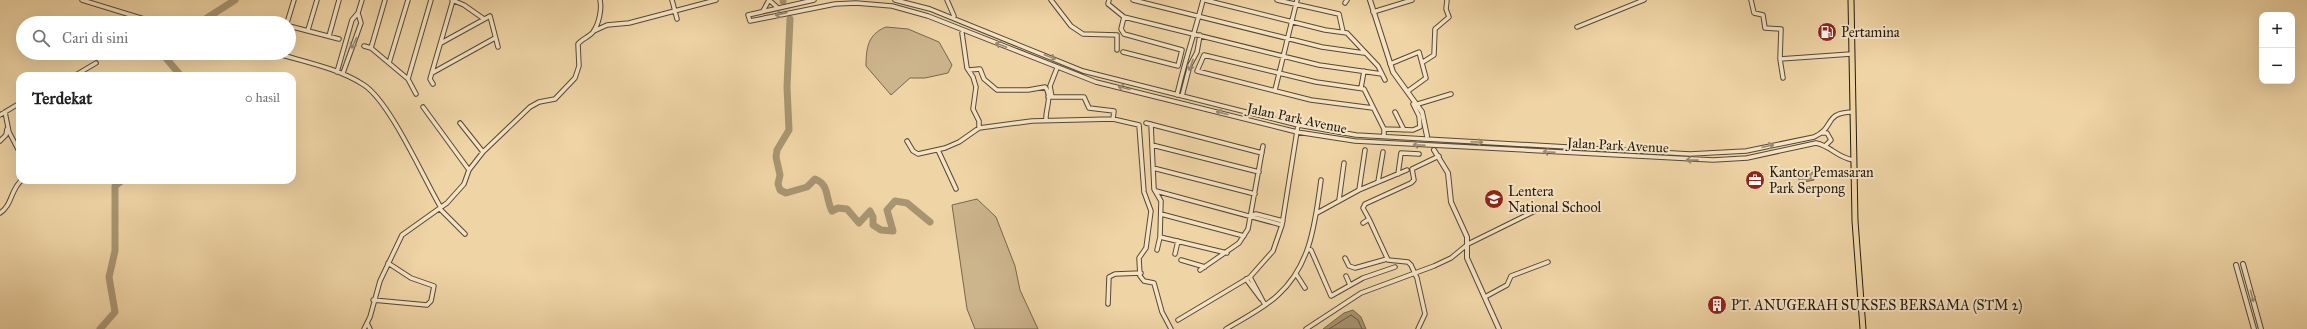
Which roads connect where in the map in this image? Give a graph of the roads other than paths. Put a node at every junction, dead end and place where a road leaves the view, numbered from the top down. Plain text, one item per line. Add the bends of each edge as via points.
1 (82, 0) edge
2 (294, 0) edge
3 (317, 0) edge
4 (339, 0) edge
5 (362, 0) edge
6 (385, 0) edge
7 (408, 0) edge
8 (431, 0) edge
9 (453, 0) edge
10 (600, 0) edge
11 (672, 0) edge
12 (716, 0) edge
13 (769, 0) edge
14 (814, 0) edge
15 (895, 0) edge
16 (947, 0) edge
17 (1051, 0) edge
18 (1109, 0) edge
19 (1133, 0) edge
20 (1204, 0) edge
21 (1277, 0) edge
22 (1297, 0) edge
23 (1370, 0) edge
24 (1412, 0) edge
25 (1447, 0) edge
26 (1644, 0) edge
27 (1751, 0) edge
28 (1851, 0) edge
29 (875, 2) edge
30 (1296, 5) junction
31 (778, 8) junction
32 (676, 11) junction
33 (763, 11) junction
34 (1373, 12) junction
35 (358, 13) junction
36 (134, 16) edge
37 (289, 16) edge
38 (954, 16) dead end
39 (1199, 16) junction
40 (1124, 17) junction
41 (484, 19) junction
42 (677, 19) dead end
43 (1292, 22) junction
44 (296, 26) edge
45 (1577, 27) dead end
46 (308, 30) junction
47 (593, 32) junction
48 (962, 32) dead end
49 (1344, 32) junction
50 (1195, 34) junction
51 (1200, 35) junction
52 (329, 36) junction
53 (495, 38) junction
54 (339, 39) dead end
55 (1288, 39) junction
56 (441, 43) junction
57 (364, 46) dead end
58 (498, 47) dead end
59 (371, 48) junction
60 (1117, 50) dead end
61 (1035, 52) junction
62 (1123, 52) dead end
63 (1364, 53) junction
64 (1851, 54) junction
65 (1283, 56) junction
66 (1033, 58) junction
67 (296, 59) edge
68 (1780, 59) junction
69 (1423, 62) junction
70 (96, 63) dead end
71 (389, 63) junction
72 (1390, 64) junction
73 (1057, 68) junction
74 (969, 70) junction
75 (1364, 71) junction
76 (81, 72) edge
77 (337, 72) junction
78 (343, 73) junction
79 (432, 73) junction
80 (1279, 73) junction
81 (1382, 74) junction
82 (1783, 78) dead end
83 (408, 80) junction
84 (1385, 80) dead end
85 (433, 84) dead end
86 (1148, 88) junction
87 (1361, 88) junction
88 (1274, 90) junction
89 (1408, 91) junction
90 (416, 94) dead end
91 (1146, 94) junction
92 (1451, 94) dead end
93 (1177, 95) junction
94 (1182, 96) junction
95 (1050, 97) junction
96 (1415, 104) junction
97 (16, 105) edge
98 (423, 107) dead end
99 (1374, 108) junction
100 (5, 112) junction
101 (1395, 112) dead end
102 (1852, 112) junction
103 (0, 115) edge
104 (1113, 119) junction
105 (1046, 120) junction
106 (460, 123) dead end
107 (1146, 123) dead end
108 (1150, 124) junction
109 (1298, 125) junction
110 (9, 127) junction
111 (979, 128) junction
112 (1384, 129) junction
113 (1404, 130) junction
114 (1297, 132) junction
115 (1822, 133) junction
116 (1356, 135) junction
117 (1384, 136) junction
118 (1427, 136) dead end
119 (1797, 140) junction
120 (0, 141) edge
121 (1355, 141) junction
122 (907, 142) dead end
123 (16, 145) edge
124 (1152, 145) junction
125 (1826, 145) junction
126 (1263, 146) dead end
127 (1798, 147) junction
128 (938, 150) junction
129 (1365, 150) dead end
130 (1434, 150) dead end
131 (483, 152) junction
132 (1383, 152) dead end
133 (1738, 152) junction
134 (1262, 153) junction
135 (1730, 153) junction
136 (1419, 154) dead end
137 (1439, 156) junction
138 (1738, 159) junction
139 (1731, 160) junction
140 (1853, 160) junction
141 (1344, 163) dead end
142 (1153, 168) junction
143 (469, 170) junction
144 (1407, 170) dead end
145 (1259, 172) junction
146 (1398, 174) junction
147 (1321, 180) dead end
148 (1378, 182) junction
149 (19, 184) edge
150 (956, 189) dead end
151 (1359, 190) junction
152 (1156, 191) junction
153 (1255, 194) junction
154 (1339, 200) junction
155 (1545, 206) dead end
156 (440, 208) junction
157 (0, 213) edge
158 (1317, 213) junction
159 (1161, 214) junction
160 (1252, 216) junction
161 (1369, 219) junction
162 (1282, 223) junction
163 (1363, 223) dead end
164 (465, 234) dead end
165 (1244, 236) junction
166 (1160, 237) junction
167 (1178, 241) junction
168 (1468, 244) junction
169 (1308, 249) junction
170 (1157, 250) dead end
171 (1175, 254) dead end
172 (1227, 254) junction
173 (1345, 258) dead end
174 (1387, 259) junction
175 (1181, 260) dead end
176 (1548, 262) dead end
177 (388, 263) junction
178 (2243, 264) dead end
179 (2236, 265) dead end
180 (1395, 266) dead end
181 (1205, 267) junction
182 (1200, 270) dead end
183 (1141, 273) junction
184 (1296, 274) junction
185 (1416, 274) junction
186 (1346, 276) dead end
187 (1248, 278) junction
188 (1350, 285) junction
189 (1305, 288) dead end
190 (1485, 297) junction
191 (373, 300) junction
192 (1108, 304) dead end
193 (1265, 305) junction
194 (1178, 320) dead end
195 (368, 322) junction
196 (364, 329) edge
197 (370, 329) edge
198 (1171, 329) edge
199 (1226, 329) edge
200 (1306, 329) edge
201 (1418, 329) edge
202 (1499, 329) edge
203 (1863, 329) edge
204 (2254, 329) edge
205 (2261, 329) edge

1 - 36 street
2 - 37 street
3 - 46 street
4 - 52 street
5 - 35 street
6 - 59 street
7 - 71 street
8 - 83 street
9 - 41 street
9 - 56 street
10 - 47 street via 600,13
11 - 32 street
12 - 32 street
13 - 31 street
13 - 33 street
14 - 31 street
15 - 61 street, Jalan Park Avenue via 930,10
16 - 38 street
17 - 60 street via 1071,26 1083,34 1117,35
18 - 40 street via 1108,4
19 - 39 street
20 - 39 street
20 - 43 street
21 - 30 street
22 - 30 street
23 - 34 street
24 - 34 street
25 - 69 street via 1446,9 1449,17 1436,29 1434,55
26 - 45 street
27 - 68 street via 1754,13 1763,15 1766,28 1781,29
28 - 64 main road
29 -> 33 street, Jalan Park Avenue via 816,6 750,21 748,15
66 -> 29 street, Jalan Park Avenue via 928,16
30 - 43 street
30 - 49 street via 1339,14
31 - 33 street
32 - 42 street
32 - 47 street via 626,24 608,24
34 - 72 street
35 - 77 street via 352,20
35 -> 78 street via 361,23
39 - 50 street
39 - 55 street
40 - 50 street
40 - 62 street via 1121,29 1124,34 1182,50 1178,66
41 - 53 street via 492,17
41 - 56 street
43 - 49 street
43 - 55 street
44 - 46 street
46 - 52 street
47 - 131 street via 578,44 577,73 561,95 530,107
48 - 74 street
49 - 63 street
50 - 51 street
50 - 93 street via 1185,60
51 - 65 street
51 -> 94 street
52 - 54 street
53 - 58 street
53 - 79 street
55 - 63 street
55 - 65 street
56 - 79 street
57 - 59 street
59 - 71 street
61 - 66 street
61 -> 86 street, Jalan Park Avenue via 1083,71
63 - 81 street via 1378,66
64 - 68 street
64 - 102 main road
65 - 75 street via 1319,65
65 - 80 street
66 - 73 street, Jalan Park Avenue
67 - 77 street
68 - 82 street
69 - 72 street via 1416,51
69 - 89 street via 1426,78
70 - 76 street
71 - 83 street
72 - 89 street
91 -> 73 street, Jalan Park Avenue via 1096,82
73 - 95 street via 1050,86
74 - 95 street via 980,70 984,79 998,90 1028,90 1043,86 1048,90
74 - 111 street via 976,87 973,108 979,121
75 - 81 street
75 - 87 street
77 - 78 street
78 - 156 street via 365,86 389,113
79 - 85 street via 430,79
80 - 87 street via 1316,82
80 - 88 street
80 - 88 street via 1204,55 1197,71
81 - 84 street
83 - 90 street
86 - 91 street
86 - 93 street, Jalan Park Avenue
87 - 99 street
88 - 99 street via 1311,100
89 - 96 street
114 -> 91 street, Jalan Park Avenue
92 - 96 street
93 - 94 street, Jalan Park Avenue
94 - 109 street, Jalan Park Avenue
95 - 104 street via 1084,97 1089,108 1114,111
95 - 105 street via 1045,111
96 - 113 street via 1420,127
96 - 118 street via 1422,112
97 - 100 street
98 - 143 street
99 - 112 street
100 - 103 street
100 - 110 street
101 - 113 street
102 - 115 street via 1838,113
102 - 140 main road
104 - 105 street
104 - 183 street via 1136,124 1140,128 1144,192 1151,211 1146,248 1139,258
105 - 111 street
106 - 131 street
107 - 108 street
108 - 124 street
108 - 134 street
109 - 114 street
109 - 116 street, Jalan Park Avenue
110 - 120 street
110 - 123 street
111 - 128 street via 959,142
112 - 113 street
112 - 117 street
114 - 121 street, Jalan Park Avenue
114 - 162 street
115 - 119 street, Jalan Park Avenue
115 - 125 street via 1830,136 1831,140
116 - 117 street, Jalan Park Avenue
116 - 121 street
117 -> 135 street, Jalan Park Avenue via 1690,154
119 - 127 street
133 -> 119 street, Jalan Park Avenue
139 -> 121 street, Jalan Park Avenue via 1690,160
122 - 128 street via 915,153
124 - 142 street
124 - 145 street
125 - 127 street, Jalan Park Avenue via 1816,143
125 - 140 street via 1837,155
126 - 134 street
127 - 138 street, Jalan Park Avenue
128 - 150 street
129 - 151 street
130 - 137 street
131 - 143 street
132 - 148 street
133 - 135 street, Jalan Park Avenue
133 - 138 street
134 - 145 street
135 - 139 street
136 - 146 street via 1402,153
137 - 161 street via 1412,169 1414,180 1411,183 1364,204 1363,208
137 - 168 street via 1448,173 1449,194
138 - 139 street, Jalan Park Avenue
140 - 203 main road
141 - 154 street
142 - 152 street
142 - 153 street
143 - 156 street via 464,184
144 - 146 street
145 - 153 street
146 - 148 street
147 - 158 street
148 - 151 street
149 - 157 street via 5,210
151 - 154 street
152 - 159 street via 1161,201
152 - 160 street
153 - 160 street
154 - 158 street
155 - 168 street
156 - 164 street
156 - 177 street via 402,235
158 - 169 street
159 - 165 street
159 - 166 street
160 - 162 street
160 - 165 street
161 - 163 street
161 - 174 street
162 - 187 street via 1273,251
165 - 172 street
166 - 167 street
166 - 170 street
167 - 171 street
167 - 172 street
168 - 185 street via 1451,258
168 - 190 street via 1467,258
169 - 184 street
169 - 188 street via 1311,250 1324,276 1330,296
172 - 181 street
173 - 174 street via 1349,266 1354,268
174 - 185 street via 1408,262
175 - 181 street
176 - 190 street via 1511,276 1507,285
177 - 191 street
177 - 191 street via 411,278 434,286 431,301 427,305
178 -> 205 street
179 - 204 street
180 - 188 street
181 - 182 street
183 - 192 street via 1115,274 1109,277
183 - 198 street via 1142,279 1154,283 1162,312
184 - 189 street
184 - 193 street via 1278,295
185 - 200 street via 1361,293
185 - 201 street via 1425,314
186 - 188 street
187 - 193 street
187 - 194 street
190 - 202 street
191 - 195 street
193 - 199 street
195 - 196 street
195 - 197 street

